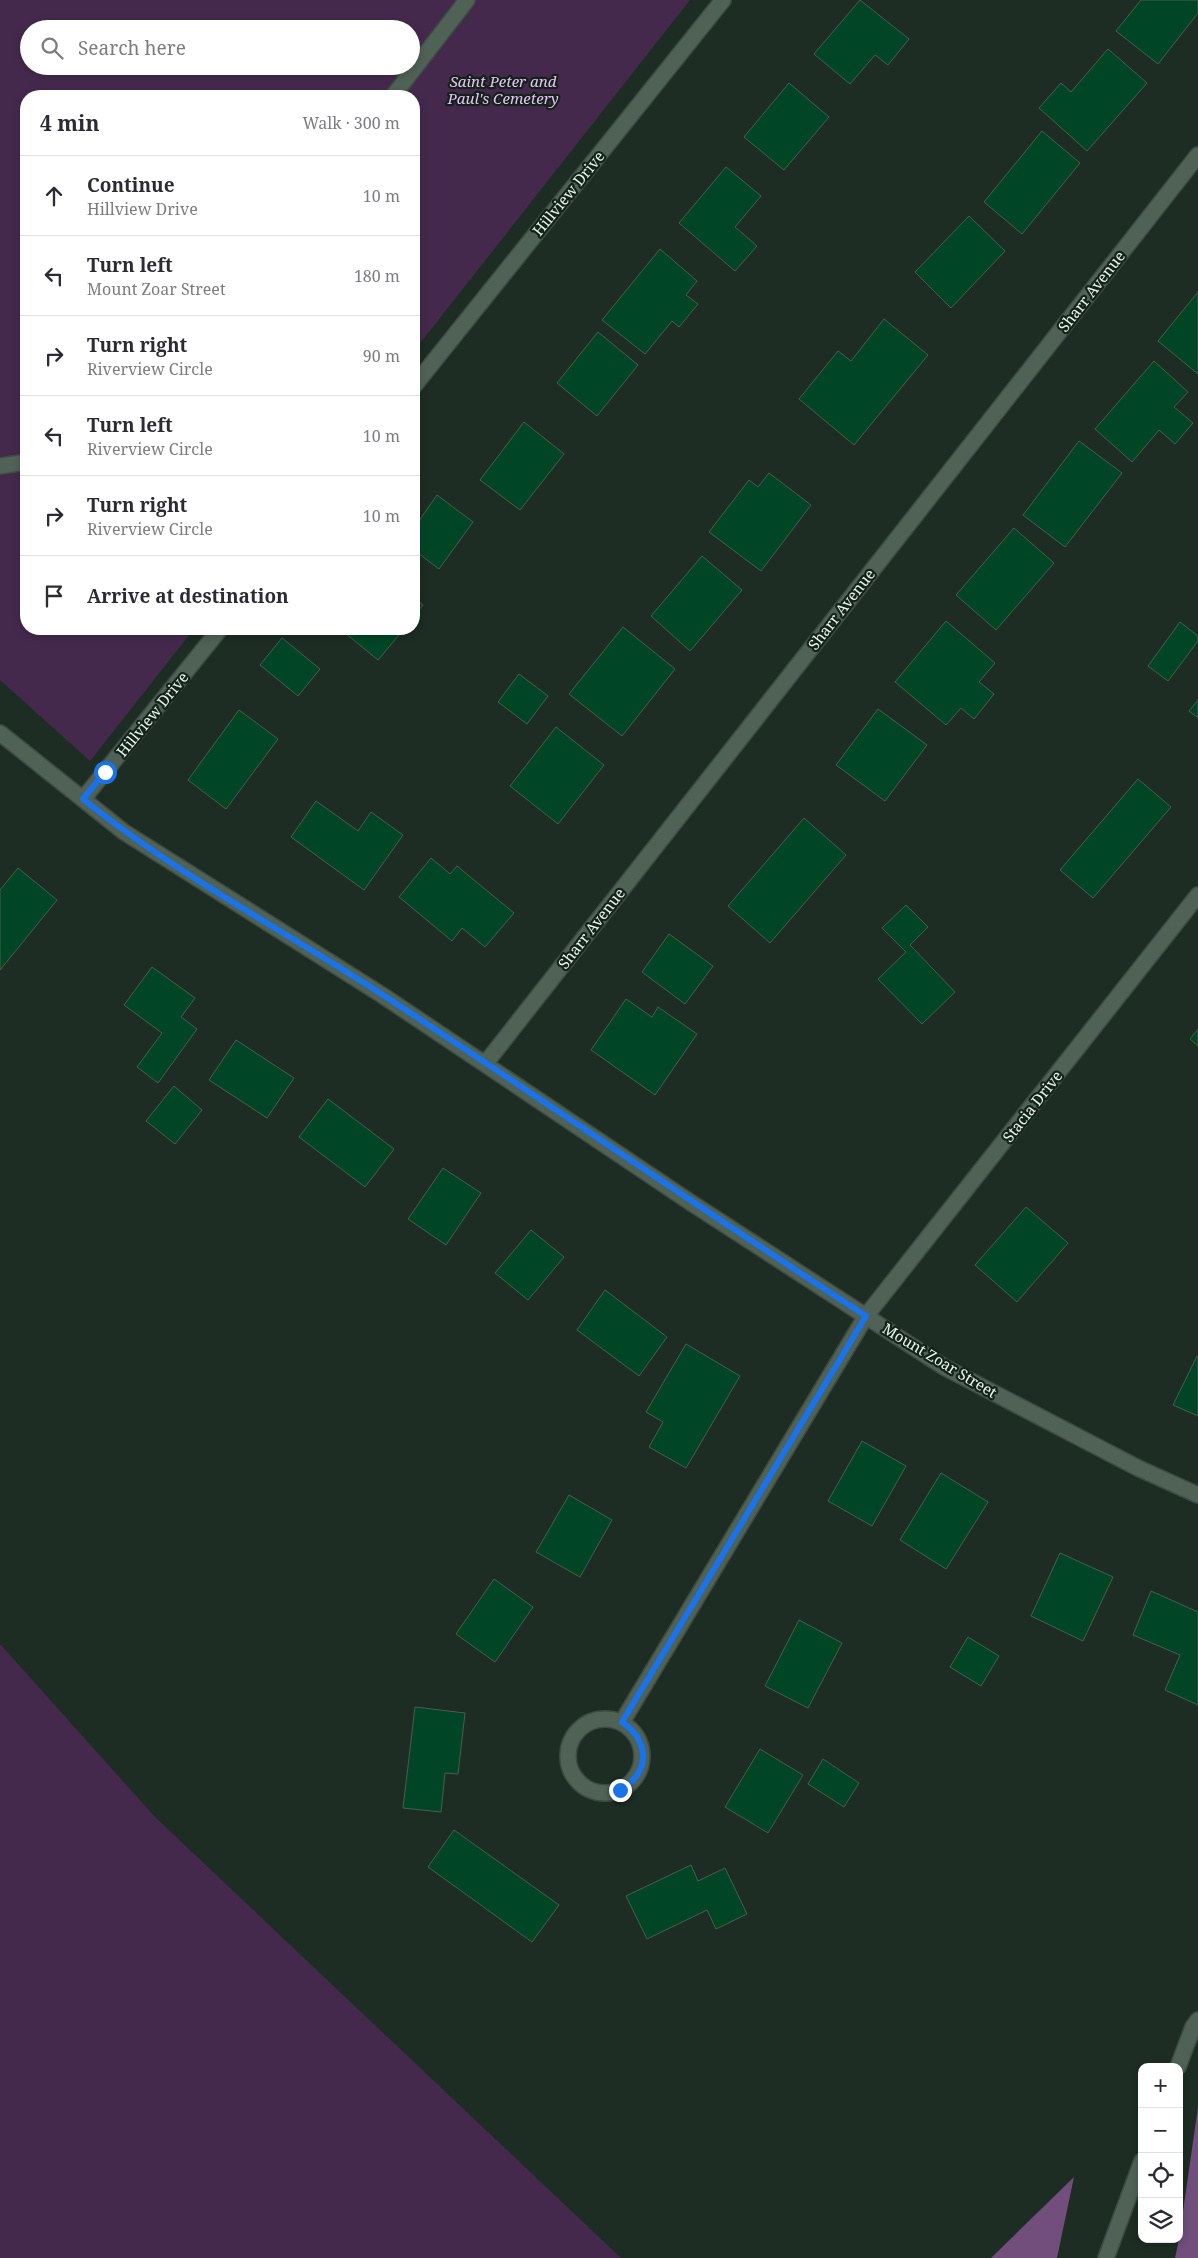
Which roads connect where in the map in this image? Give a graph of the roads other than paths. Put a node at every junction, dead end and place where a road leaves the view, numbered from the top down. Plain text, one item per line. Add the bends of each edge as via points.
1 (467, 0) edge
2 (723, 0) edge
3 (420, 60) edge
4 (408, 75) edge
5 (397, 90) edge
6 (1198, 155) edge
7 (420, 379) edge
8 (20, 463) edge
9 (0, 466) edge
10 (215, 635) edge
11 (0, 733) edge
12 (83, 799) junction
13 (1198, 895) edge
14 (484, 1064) junction
15 (866, 1316) junction
16 (1198, 1495) edge
17 (622, 1722) junction
18 (1198, 2020) edge
19 (1180, 2063) edge
20 (1138, 2173) edge
21 (1106, 2258) edge

1 - 3 street
2 - 7 street, Hillview Drive
4 - 5 street
6 - 14 street, Sharr Avenue
8 - 9 street
10 - 12 street, Hillview Drive
11 - 12 street, Mount Zoar Street
12 - 14 street, Mount Zoar Street via 124,832 382,995
13 - 15 street, Stacia Drive
14 - 15 street, Mount Zoar Street
15 - 16 street, Mount Zoar Street via 944,1367 1138,1468
15 - 17 street, Stacia Drive
17 - 17 street via 598,1719 576,1732 568,1755 576,1779 585,1787 608,1793 620,1790 638,1775 642,1763 639,1739
18 - 19 street
20 - 21 street

